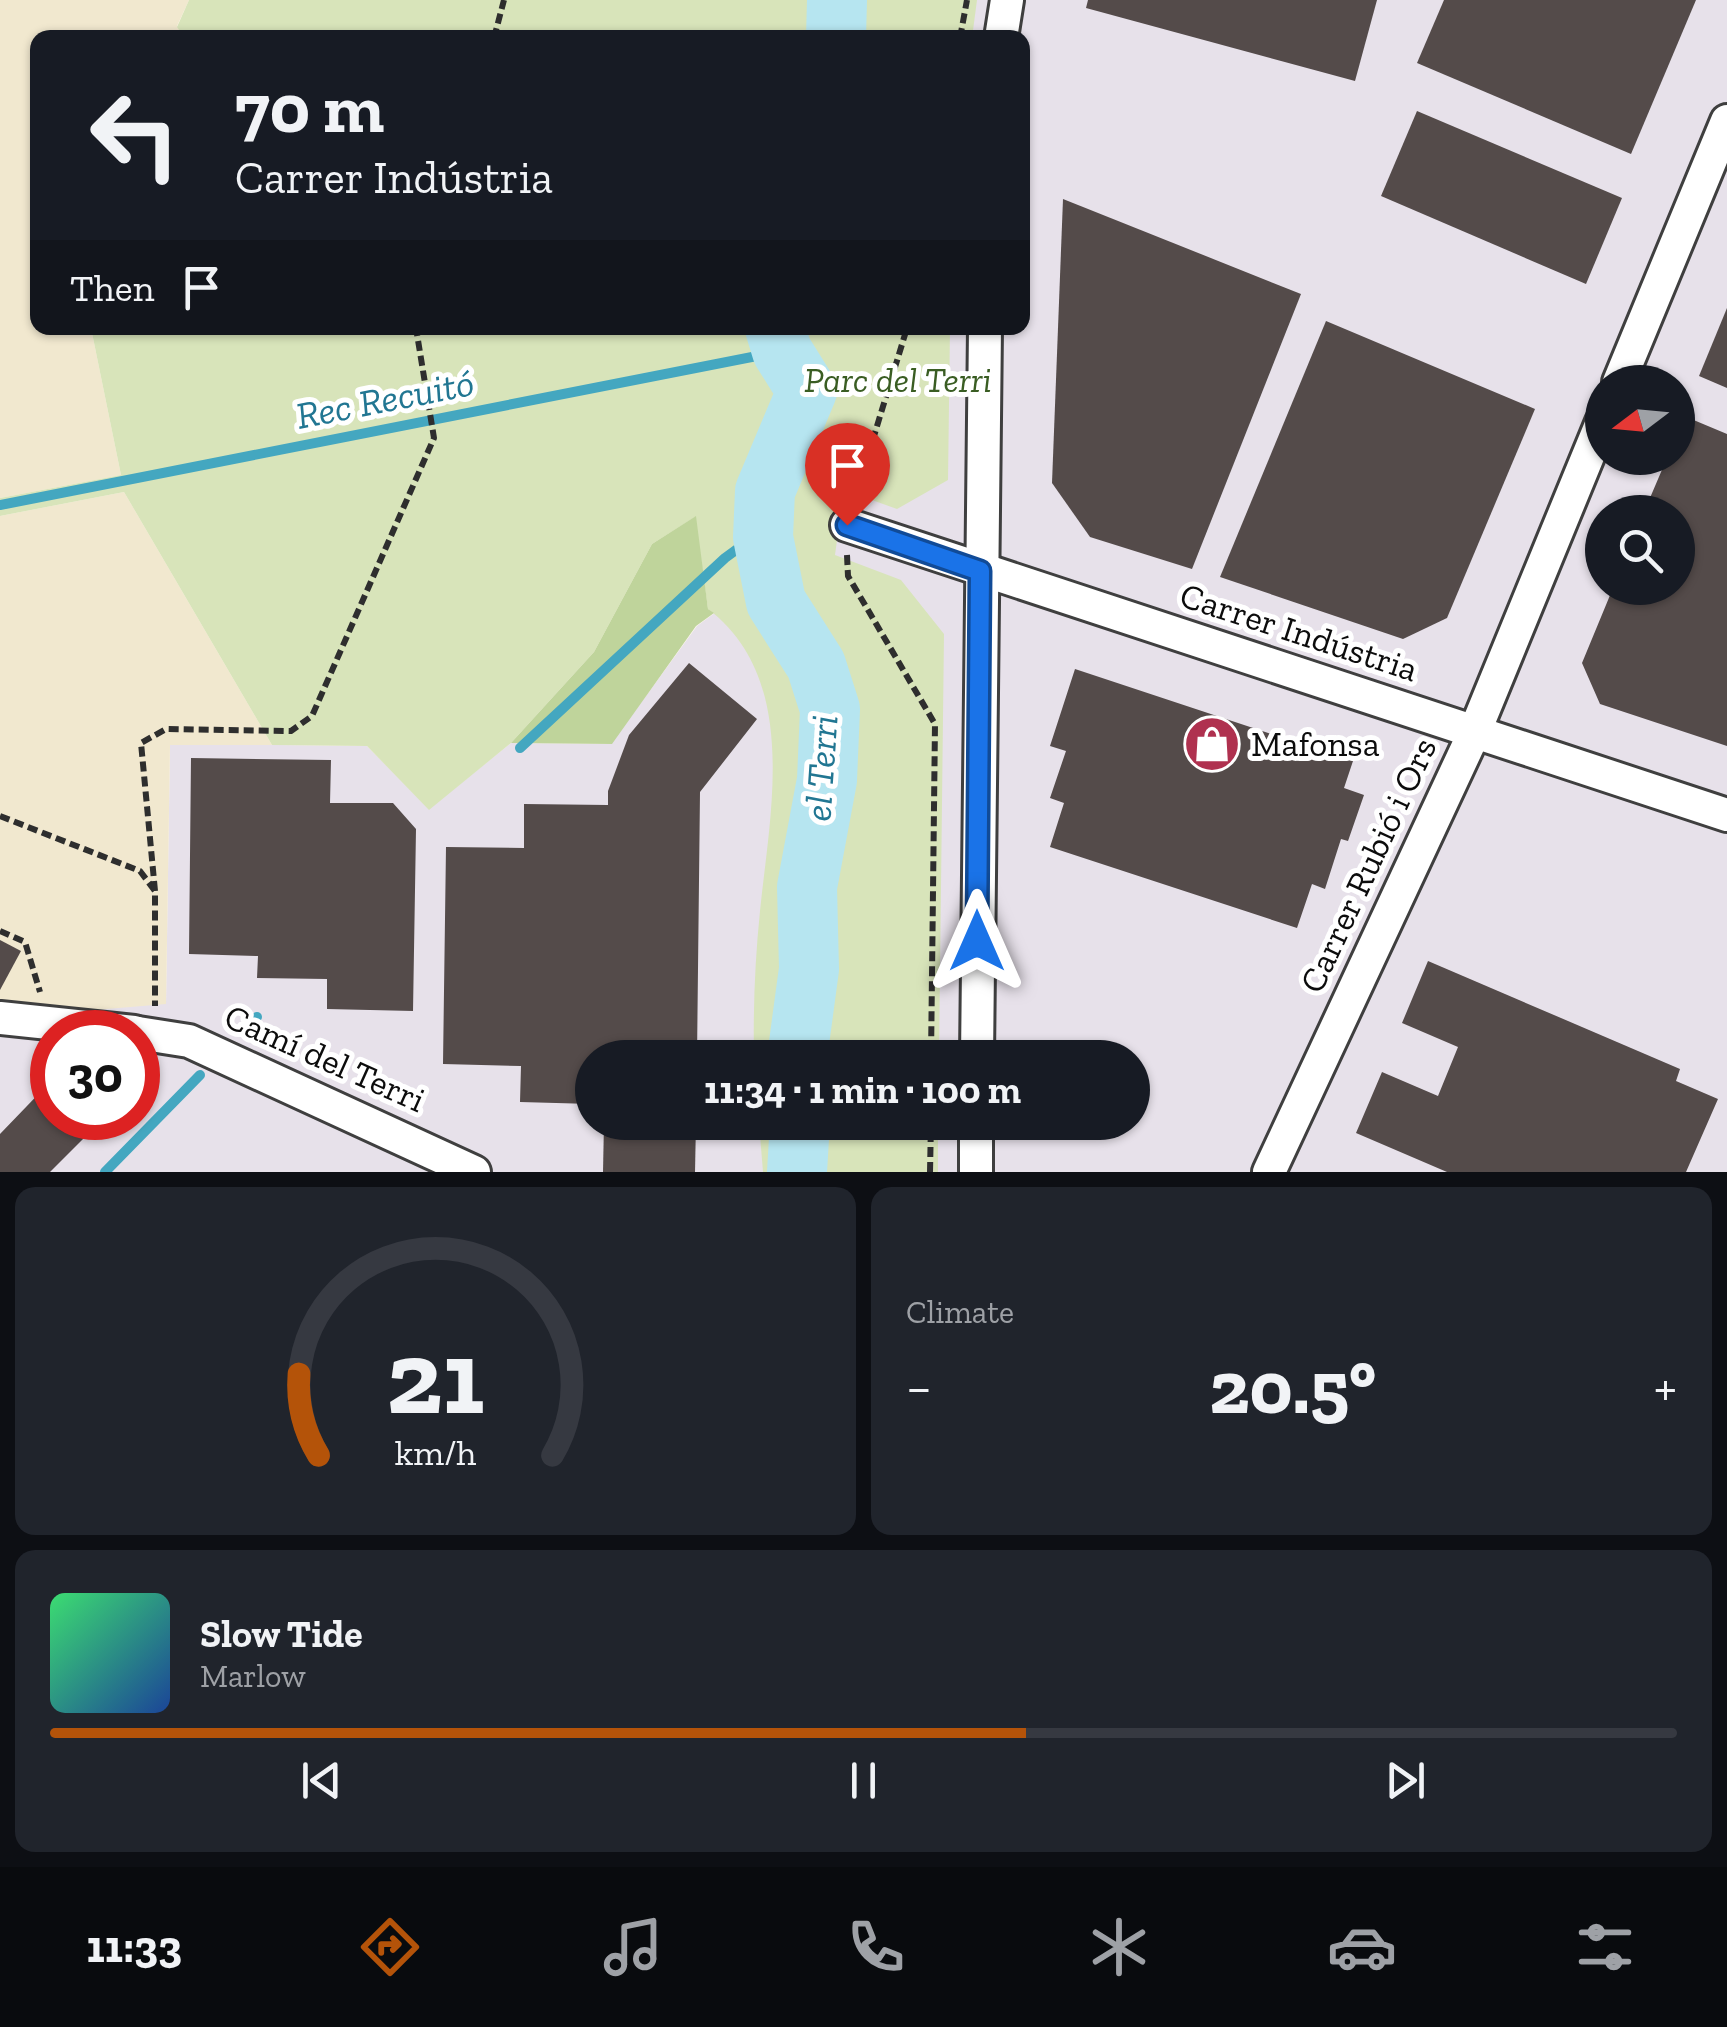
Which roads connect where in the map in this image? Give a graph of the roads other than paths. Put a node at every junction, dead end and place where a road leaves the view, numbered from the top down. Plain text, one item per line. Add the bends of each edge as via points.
1 (1006, 0) edge
2 (1002, 30) edge
3 (1727, 121) edge
4 (985, 335) edge
5 (1626, 365) edge
6 (1585, 463) edge
7 (847, 525) road end
8 (980, 571) junction
9 (1475, 731) junction
10 (1727, 815) edge
11 (0, 1018) edge
12 (30, 1021) edge
13 (160, 1036) edge
14 (977, 1040) edge
15 (976, 1140) edge
16 (474, 1172) edge
17 (976, 1172) edge
18 (1270, 1172) edge

1 - 2 street
3 - 5 street
4 - 8 street
6 - 9 street, Carrer Rubió i Ors
7 - 8 street, Carrer Indústria
8 - 9 street, Carrer Indústria
8 - 14 street
9 - 10 street, Carrer Indústria
9 - 18 street, Carrer Rubió i Ors
11 - 12 street, Camí del Terri
13 - 16 street, Camí del Terri via 189,1040 263,1072
15 - 17 street

